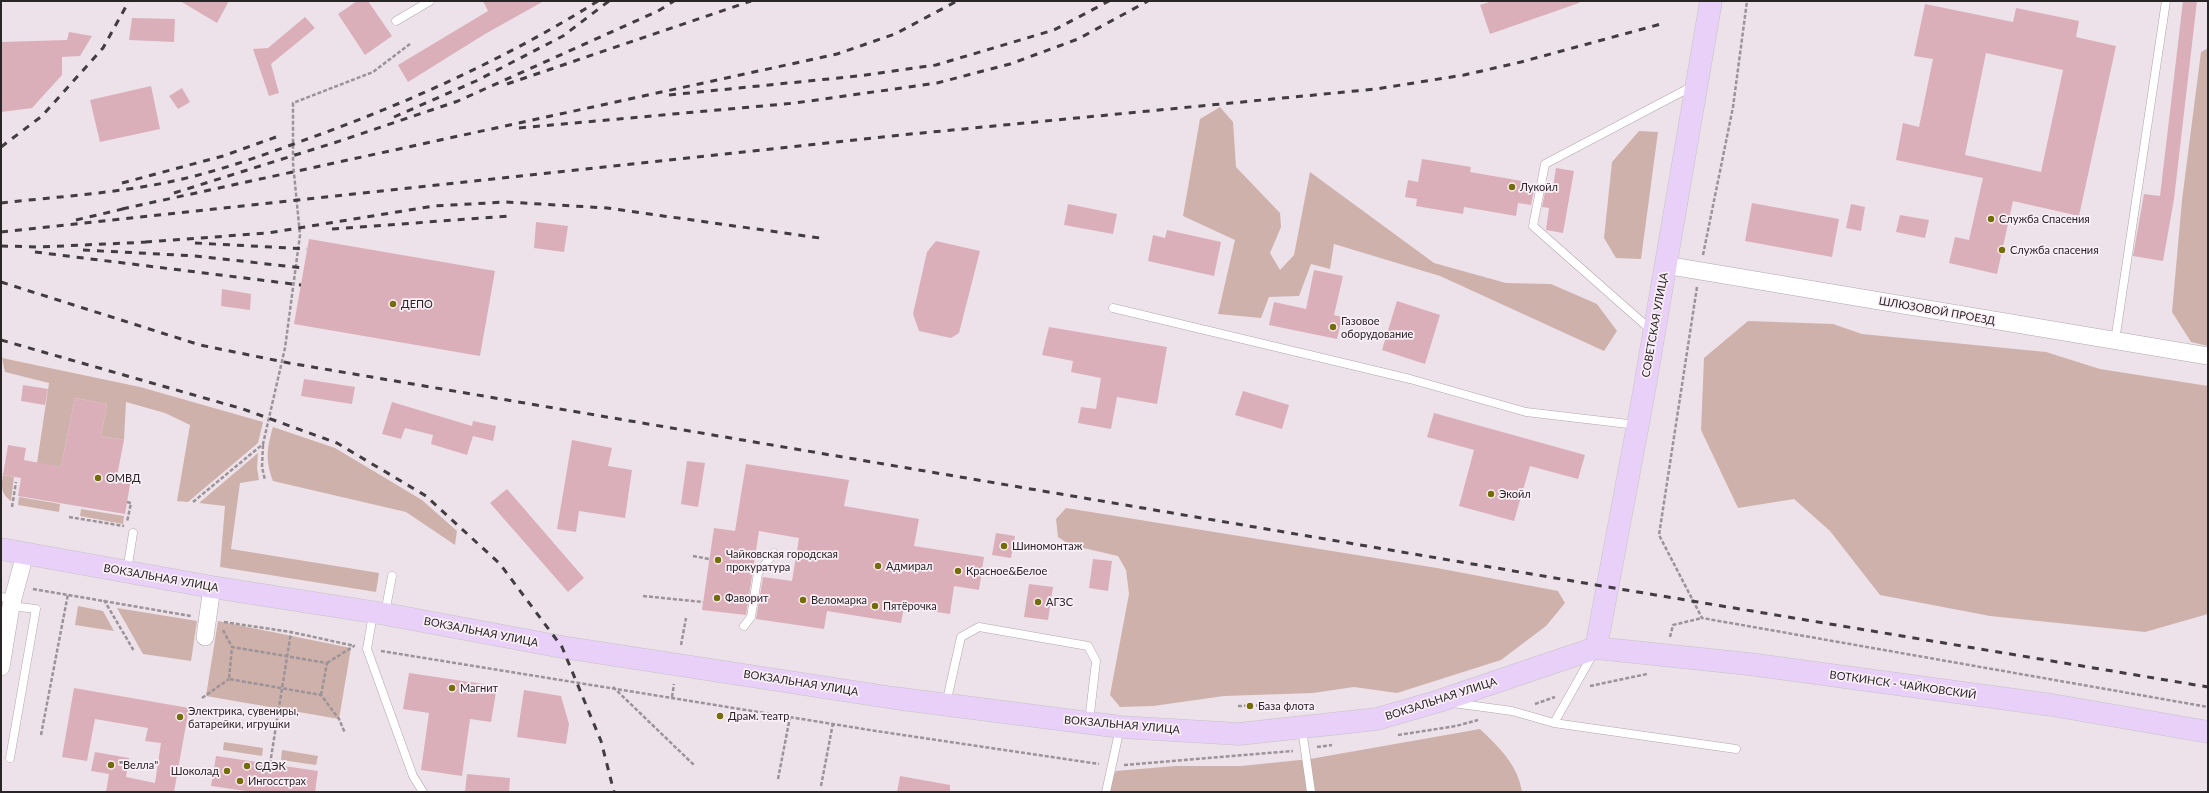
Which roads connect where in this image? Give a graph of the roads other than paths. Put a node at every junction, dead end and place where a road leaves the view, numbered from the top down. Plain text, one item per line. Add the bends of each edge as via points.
1 (430, 1) edge
2 (1711, 1) edge
3 (2166, 1) edge
4 (396, 21) dead end
5 (1696, 84) junction
6 (1665, 265) junction
7 (1113, 308) dead end
8 (1654, 332) junction
9 (2115, 341) junction
10 (2208, 356) edge
11 (1638, 425) junction
12 (133, 533) dead end
13 (1, 549) edge
14 (774, 553) dead end
15 (25, 554) junction
16 (127, 572) junction
17 (392, 576) dead end
18 (212, 587) junction
19 (9, 601) edge
20 (379, 614) junction
21 (744, 626) dead end
22 (205, 637) dead end
23 (1596, 648) junction
24 (1, 667) edge
25 (1438, 701) junction
26 (946, 705) junction
27 (1554, 723) junction
28 (1089, 724) junction
29 (1120, 727) junction
30 (1301, 728) junction
31 (2208, 732) edge
32 (1736, 750) dead end
33 (10, 758) dead end
34 (423, 792) edge
35 (1106, 792) edge
36 (1311, 792) edge

1 - 4 lane
2 - 5 main road, СОВЕТСКАЯ УЛИЦА
3 - 9 lane
5 - 6 main road, СОВЕТСКАЯ УЛИЦА
5 - 8 lane via 1545,164 1533,226
6 - 8 main road, СОВЕТСКАЯ УЛИЦА
6 - 9 street, ШЛЮЗОВОЙ ПРОЕЗД
7 - 11 lane via 1410,379 1526,412
8 - 11 main road, СОВЕТСКАЯ УЛИЦА
9 - 10 street, ШЛЮЗОВОЙ ПРОЕЗД
11 - 23 main road, СОВЕТСКАЯ УЛИЦА
12 - 16 lane
13 - 15 main road, ВОКЗАЛЬНАЯ УЛИЦА
14 - 21 lane via 758,573 751,617
15 - 16 main road, ВОКЗАЛЬНАЯ УЛИЦА
15 - 19 street
16 - 18 main road, ВОКЗАЛЬНАЯ УЛИЦА
17 - 20 lane
18 - 20 main road, ВОКЗАЛЬНАЯ УЛИЦА
18 - 22 street
19 - 24 street
19 - 33 lane via 36,609
20 - 26 main road, ВОКЗАЛЬНАЯ УЛИЦА via 562,647
20 - 34 lane via 367,649 413,776
23 - 25 main road, ВОКЗАЛЬНАЯ УЛИЦА
23 - 27 lane
23 - 31 main road, ВОТКИНСК - ЧАЙКОВСКИЙ via 1749,664 2044,704
25 - 27 lane via 1512,711
25 - 30 main road, ВОКЗАЛЬНАЯ УЛИЦА via 1377,719
26 - 28 main road, ВОКЗАЛЬНАЯ УЛИЦА
26 - 28 lane via 961,637 979,627 1088,646 1096,661
27 - 32 lane
28 - 29 main road, ВОКЗАЛЬНАЯ УЛИЦА
29 - 30 main road, ВОКЗАЛЬНАЯ УЛИЦА via 1239,734
29 - 35 lane
30 - 36 lane

